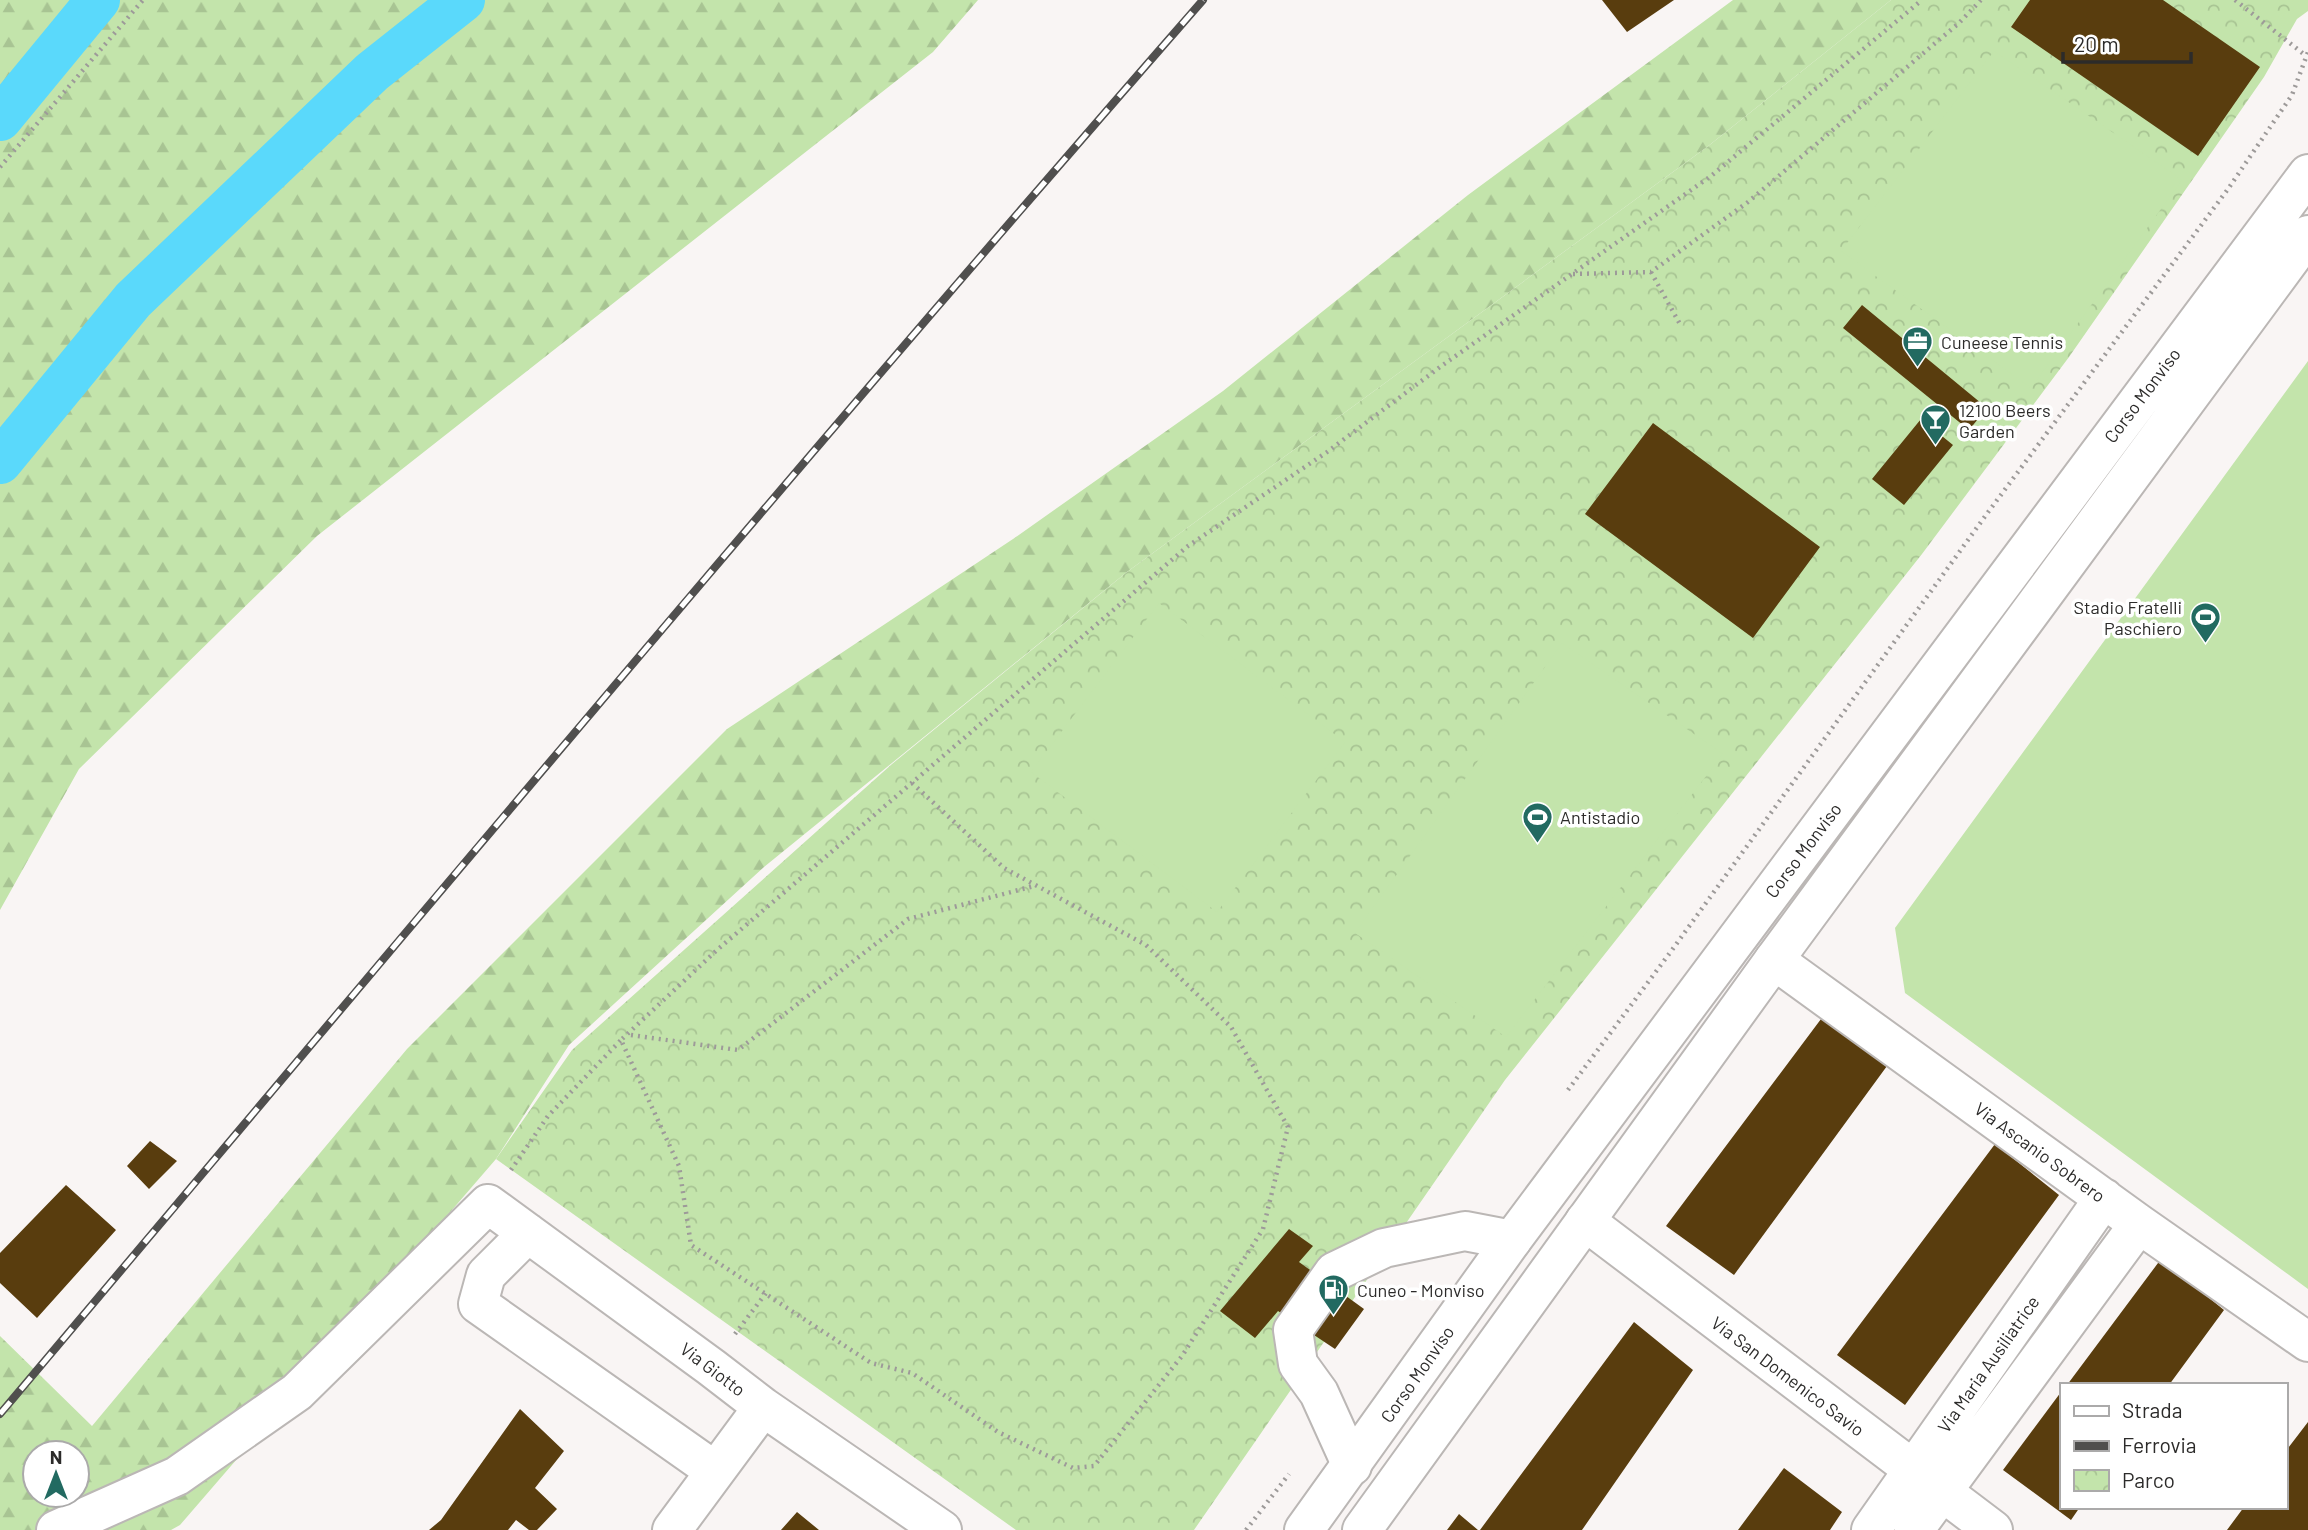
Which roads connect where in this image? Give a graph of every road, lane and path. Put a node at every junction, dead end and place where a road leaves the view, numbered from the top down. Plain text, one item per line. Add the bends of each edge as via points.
1 (144, 0) edge
2 (1922, 0) edge
3 (1981, 0) edge
4 (2235, 0) edge
5 (2307, 54) edge
6 (0, 167) edge
7 (2308, 174) edge
8 (2308, 235) edge
9 (1651, 272) junction
10 (1571, 274) junction
11 (1681, 326) dead end
12 (912, 783) junction
13 (1035, 885) junction
14 (1774, 960) junction
15 (629, 1035) junction
16 (621, 1040) junction
17 (1565, 1094) dead end
18 (2104, 1198) junction
19 (488, 1204) junction
20 (1585, 1221) junction
21 (2139, 1224) junction
22 (528, 1233) junction
23 (1512, 1240) junction
24 (766, 1293) junction
25 (2308, 1342) edge
26 (711, 1367) junction
27 (762, 1407) junction
28 (1331, 1420) junction
29 (1352, 1466) junction
30 (715, 1471) junction
31 (1927, 1481) junction
32 (56, 1530) edge
33 (672, 1530) edge
34 (942, 1530) edge
35 (1246, 1530) edge
36 (1304, 1530) edge
37 (1362, 1530) edge
38 (1871, 1530) edge
39 (1914, 1530) edge
40 (1993, 1530) edge

1 - 6 path
2 - 10 path via 1711,176
3 - 9 path via 1748,202
4 - 5 path
5 - 17 path via 2292,95 2228,189
7 - 23 main road, Corso Monviso
8 - 14 main road
9 - 10 path
9 - 11 path
10 - 12 path via 1327,452 1188,546
12 - 13 path via 1004,868
12 - 15 path via 717,950
13 - 15 path via 908,919 738,1050
13 - 24 path via 1146,946 1231,1027 1288,1127 1263,1228 1182,1356 1094,1466 1073,1468 998,1432 912,1373 871,1363
14 - 18 main road, Via Ascanio Sobrero
14 - 20 main road
15 - 16 path
16 - 19 path via 548,1116
16 - 24 path via 679,1166 691,1245
18 - 21 main road, Via Ascanio Sobrero
18 - 31 main road, Via Maria Ausiliatrice
19 - 22 main road, Via Giotto
19 - 32 main road via 297,1392 177,1476
20 - 31 main road, Via San Domenico Savio
20 - 37 main road
21 - 25 main road, Via Ascanio Sobrero
21 - 31 main road, Via Maria Ausiliatrice
22 - 26 main road, Via Giotto
22 - 30 main road via 486,1275 478,1304
23 - 28 main road via 1465,1231 1384,1248 1334,1272 1293,1330 1298,1364
23 - 29 main road, Corso Monviso
24 - 26 path
26 - 27 main road, Via Giotto
27 - 30 main road
27 - 34 main road, Via Giotto
28 - 29 main road
28 - 35 path
29 - 36 main road, Corso Monviso
30 - 33 main road
31 - 38 main road, Via Maria Ausiliatrice
31 - 39 main road, Via Maria Ausiliatrice
31 - 40 main road, Via San Domenico Savio

